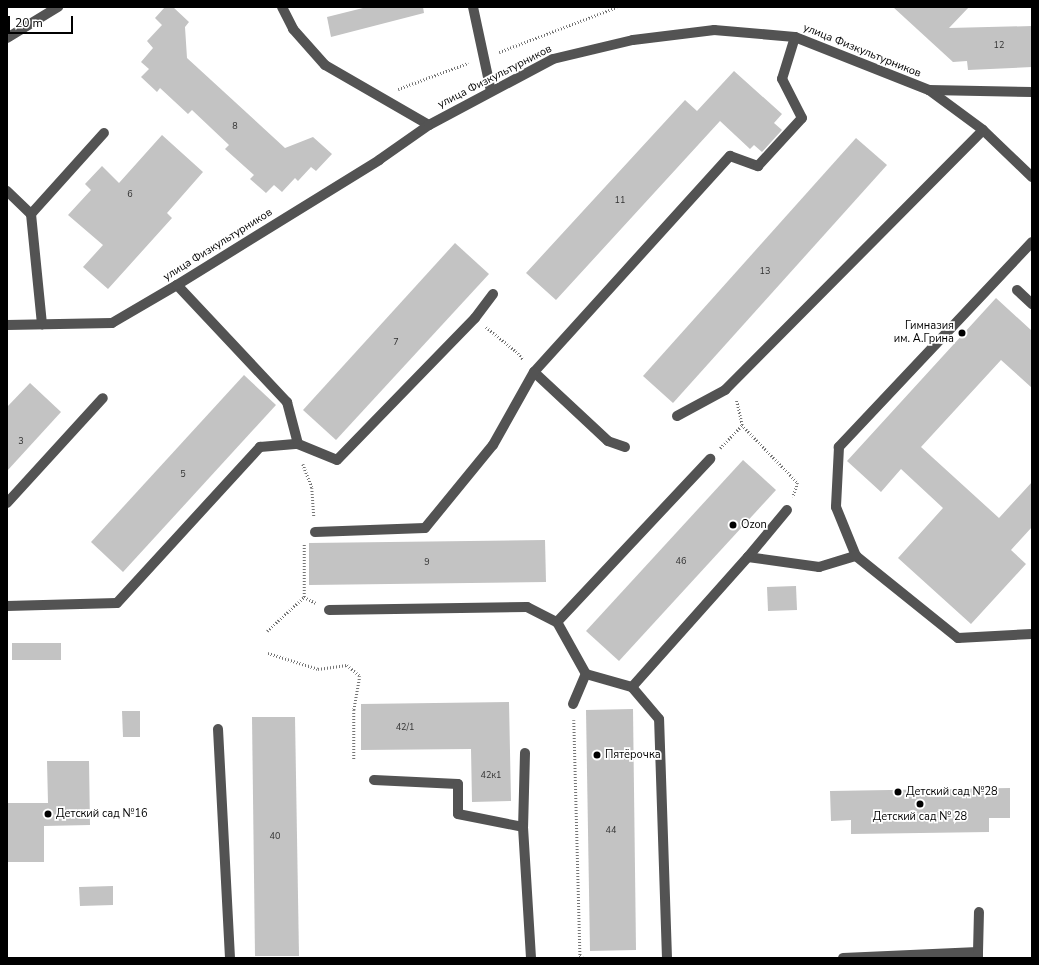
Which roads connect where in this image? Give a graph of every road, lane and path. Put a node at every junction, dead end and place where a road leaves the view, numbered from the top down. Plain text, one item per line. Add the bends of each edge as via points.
1 (58, 7) edge
2 (282, 7) edge
3 (473, 7) edge
4 (795, 37) junction
5 (7, 38) edge
6 (929, 90) junction
7 (491, 92) junction
8 (1032, 92) edge
9 (429, 125) junction
10 (983, 130) junction
11 (104, 133) dead end
12 (1032, 177) edge
13 (7, 191) edge
14 (31, 214) junction
15 (1032, 242) edge
16 (177, 284) junction
17 (1017, 290) dead end
18 (494, 294) dead end
19 (1032, 304) edge
20 (475, 318) junction
21 (42, 324) junction
22 (7, 325) edge
23 (516, 351) dead end
24 (534, 372) junction
25 (103, 398) dead end
26 (737, 402) dead end
27 (677, 416) dead end
28 (742, 425) junction
29 (298, 444) junction
30 (625, 447) dead end
31 (710, 459) joint
32 (306, 471) dead end
33 (7, 503) edge
34 (787, 510) joint
35 (315, 532) junction
36 (856, 556) junction
37 (748, 557) junction
38 (7, 606) edge
39 (329, 610) dead end
40 (557, 622) junction
41 (266, 631) dead end
42 (1032, 634) edge
43 (268, 653) dead end
44 (586, 674) junction
45 (632, 687) junction
46 (573, 704) joint
47 (218, 729) dead end
48 (525, 753) dead end
49 (354, 760) dead end
50 (374, 780) dead end
51 (523, 827) junction
52 (979, 912) dead end
53 (978, 955) edge
54 (230, 958) edge
55 (531, 958) edge
56 (584, 958) edge
57 (667, 958) edge
58 (843, 958) edge

1 - 5 street
2 - 9 street via 293,29 325,65
3 - 7 street
4 - 6 street, улица Физкультурников
4 - 7 street, улица Физкультурников via 714,30 633,40 553,59
4 - 24 street via 782,79 802,118 758,166 730,156
6 - 8 street
6 - 10 street, улица Физкультурников
7 - 9 street, улица Физкультурников
9 - 16 street, улица Физкультурников via 378,160
10 - 12 street, улица Физкультурников
10 - 27 street via 725,390
11 - 14 street
13 - 14 street
14 - 21 street
15 - 36 street via 839,447 836,507
16 - 21 street, улица Физкультурников via 112,323
16 - 29 street via 287,402
17 - 19 street
18 - 20 street
20 - 23 path
20 - 29 street via 337,460
21 - 22 street, улица Физкультурников
24 - 30 street via 608,441
24 - 35 street via 493,445 425,528
25 - 33 street
26 - 28 path
28 - 31 path
28 - 34 path via 798,483
29 - 38 street via 260,447 117,603
31 - 40 street
32 - 35 path via 312,488
34 - 37 street
35 - 41 path via 304,536 304,597
36 - 37 street via 820,567
36 - 42 street via 958,638
37 - 45 street
39 - 40 street via 527,607
40 - 44 street
43 - 49 path via 318,669 347,665 360,676 354,710
44 - 45 street
44 - 46 street
45 - 57 street via 659,719
46 - 56 path via 580,955
47 - 54 street
48 - 51 street
50 - 51 street via 458,784 458,814
51 - 55 street
52 - 53 street
53 - 58 street

